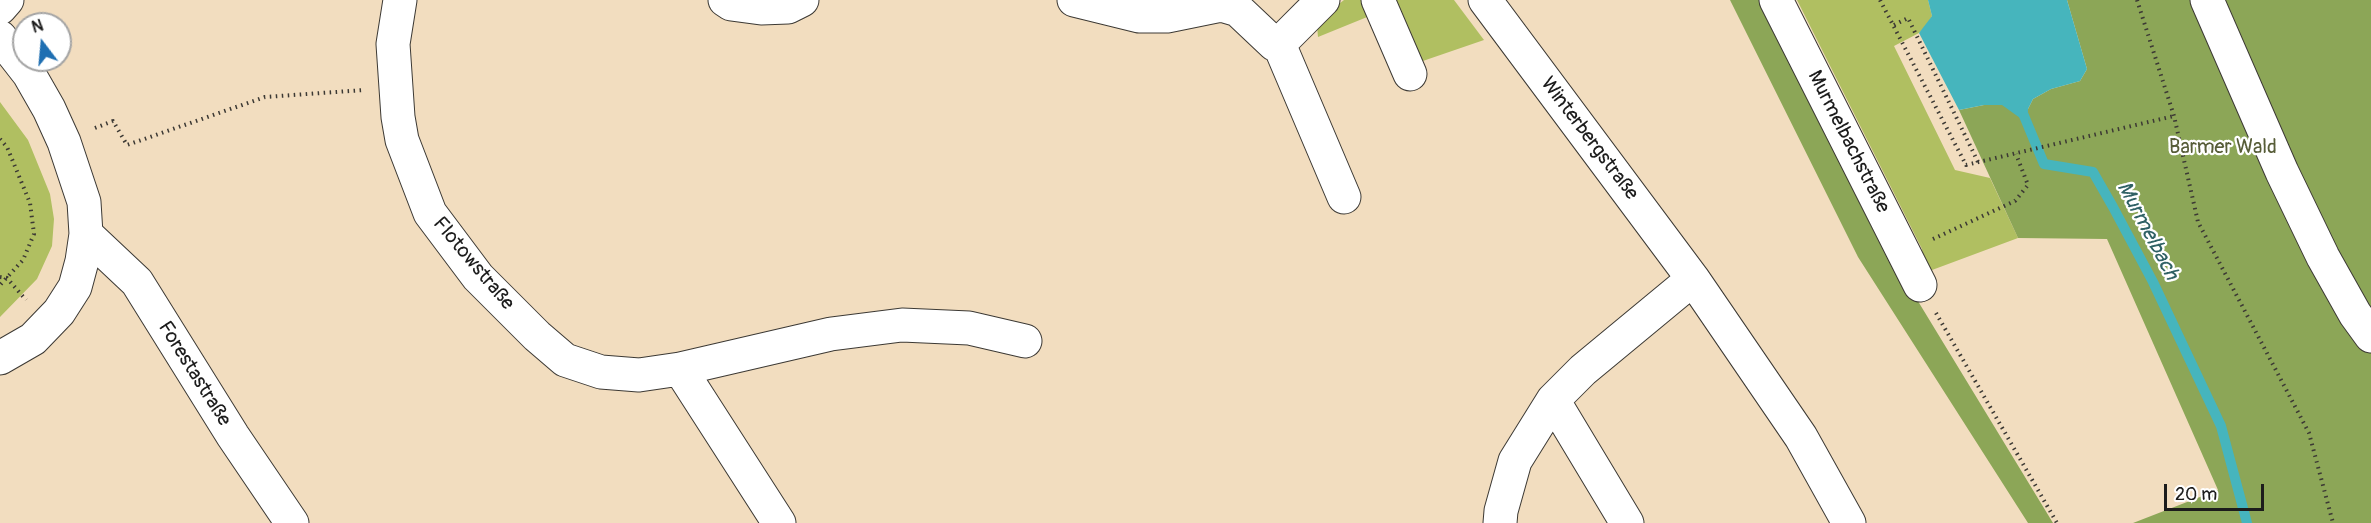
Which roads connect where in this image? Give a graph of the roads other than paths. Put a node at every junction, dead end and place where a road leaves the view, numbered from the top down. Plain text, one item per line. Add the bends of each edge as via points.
1 (7, 0) edge
2 (400, 0) edge
3 (725, 0) edge
4 (802, 0) edge
5 (1074, 0) edge
6 (1323, 0) edge
7 (1378, 0) edge
8 (1485, 0) edge
9 (1776, 0) edge
10 (2207, 0) edge
11 (0, 8) edge
12 (0, 37) edge
13 (1279, 44) junction
14 (1410, 74) dead end
15 (1344, 197) dead end
16 (86, 234) junction
17 (1693, 279) junction
18 (1920, 285) road end
19 (2371, 336) edge
20 (1025, 341) dead end
21 (0, 358) edge
22 (680, 369) junction
23 (1553, 400) junction
24 (292, 523) edge
25 (779, 523) edge
26 (1500, 523) edge
27 (1627, 523) edge
28 (1849, 523) edge

1 - 11 street
2 - 22 street, Flotowstraße via 393,44 402,140 430,213 457,251 515,315 566,360 601,372 625,374
3 - 4 street via 761,8 788,7
5 - 13 street via 1139,16 1167,16 1221,5 1238,10 1274,44
6 - 13 street
7 - 14 street
8 - 17 street, Winterbergstraße
9 - 18 street, Murmelbachstraße
10 - 19 street via 2323,257
12 - 16 street via 29,74 64,142 84,202
13 - 15 street
16 - 21 street via 75,287 59,312 33,339
16 - 24 street, Forestastraße via 136,282
17 - 23 street via 1582,370
17 - 28 street, Winterbergstraße via 1801,437
20 - 22 street, Flotowstraße via 969,328 902,325 831,334
22 - 25 street
23 - 26 street via 1515,461
23 - 27 street

